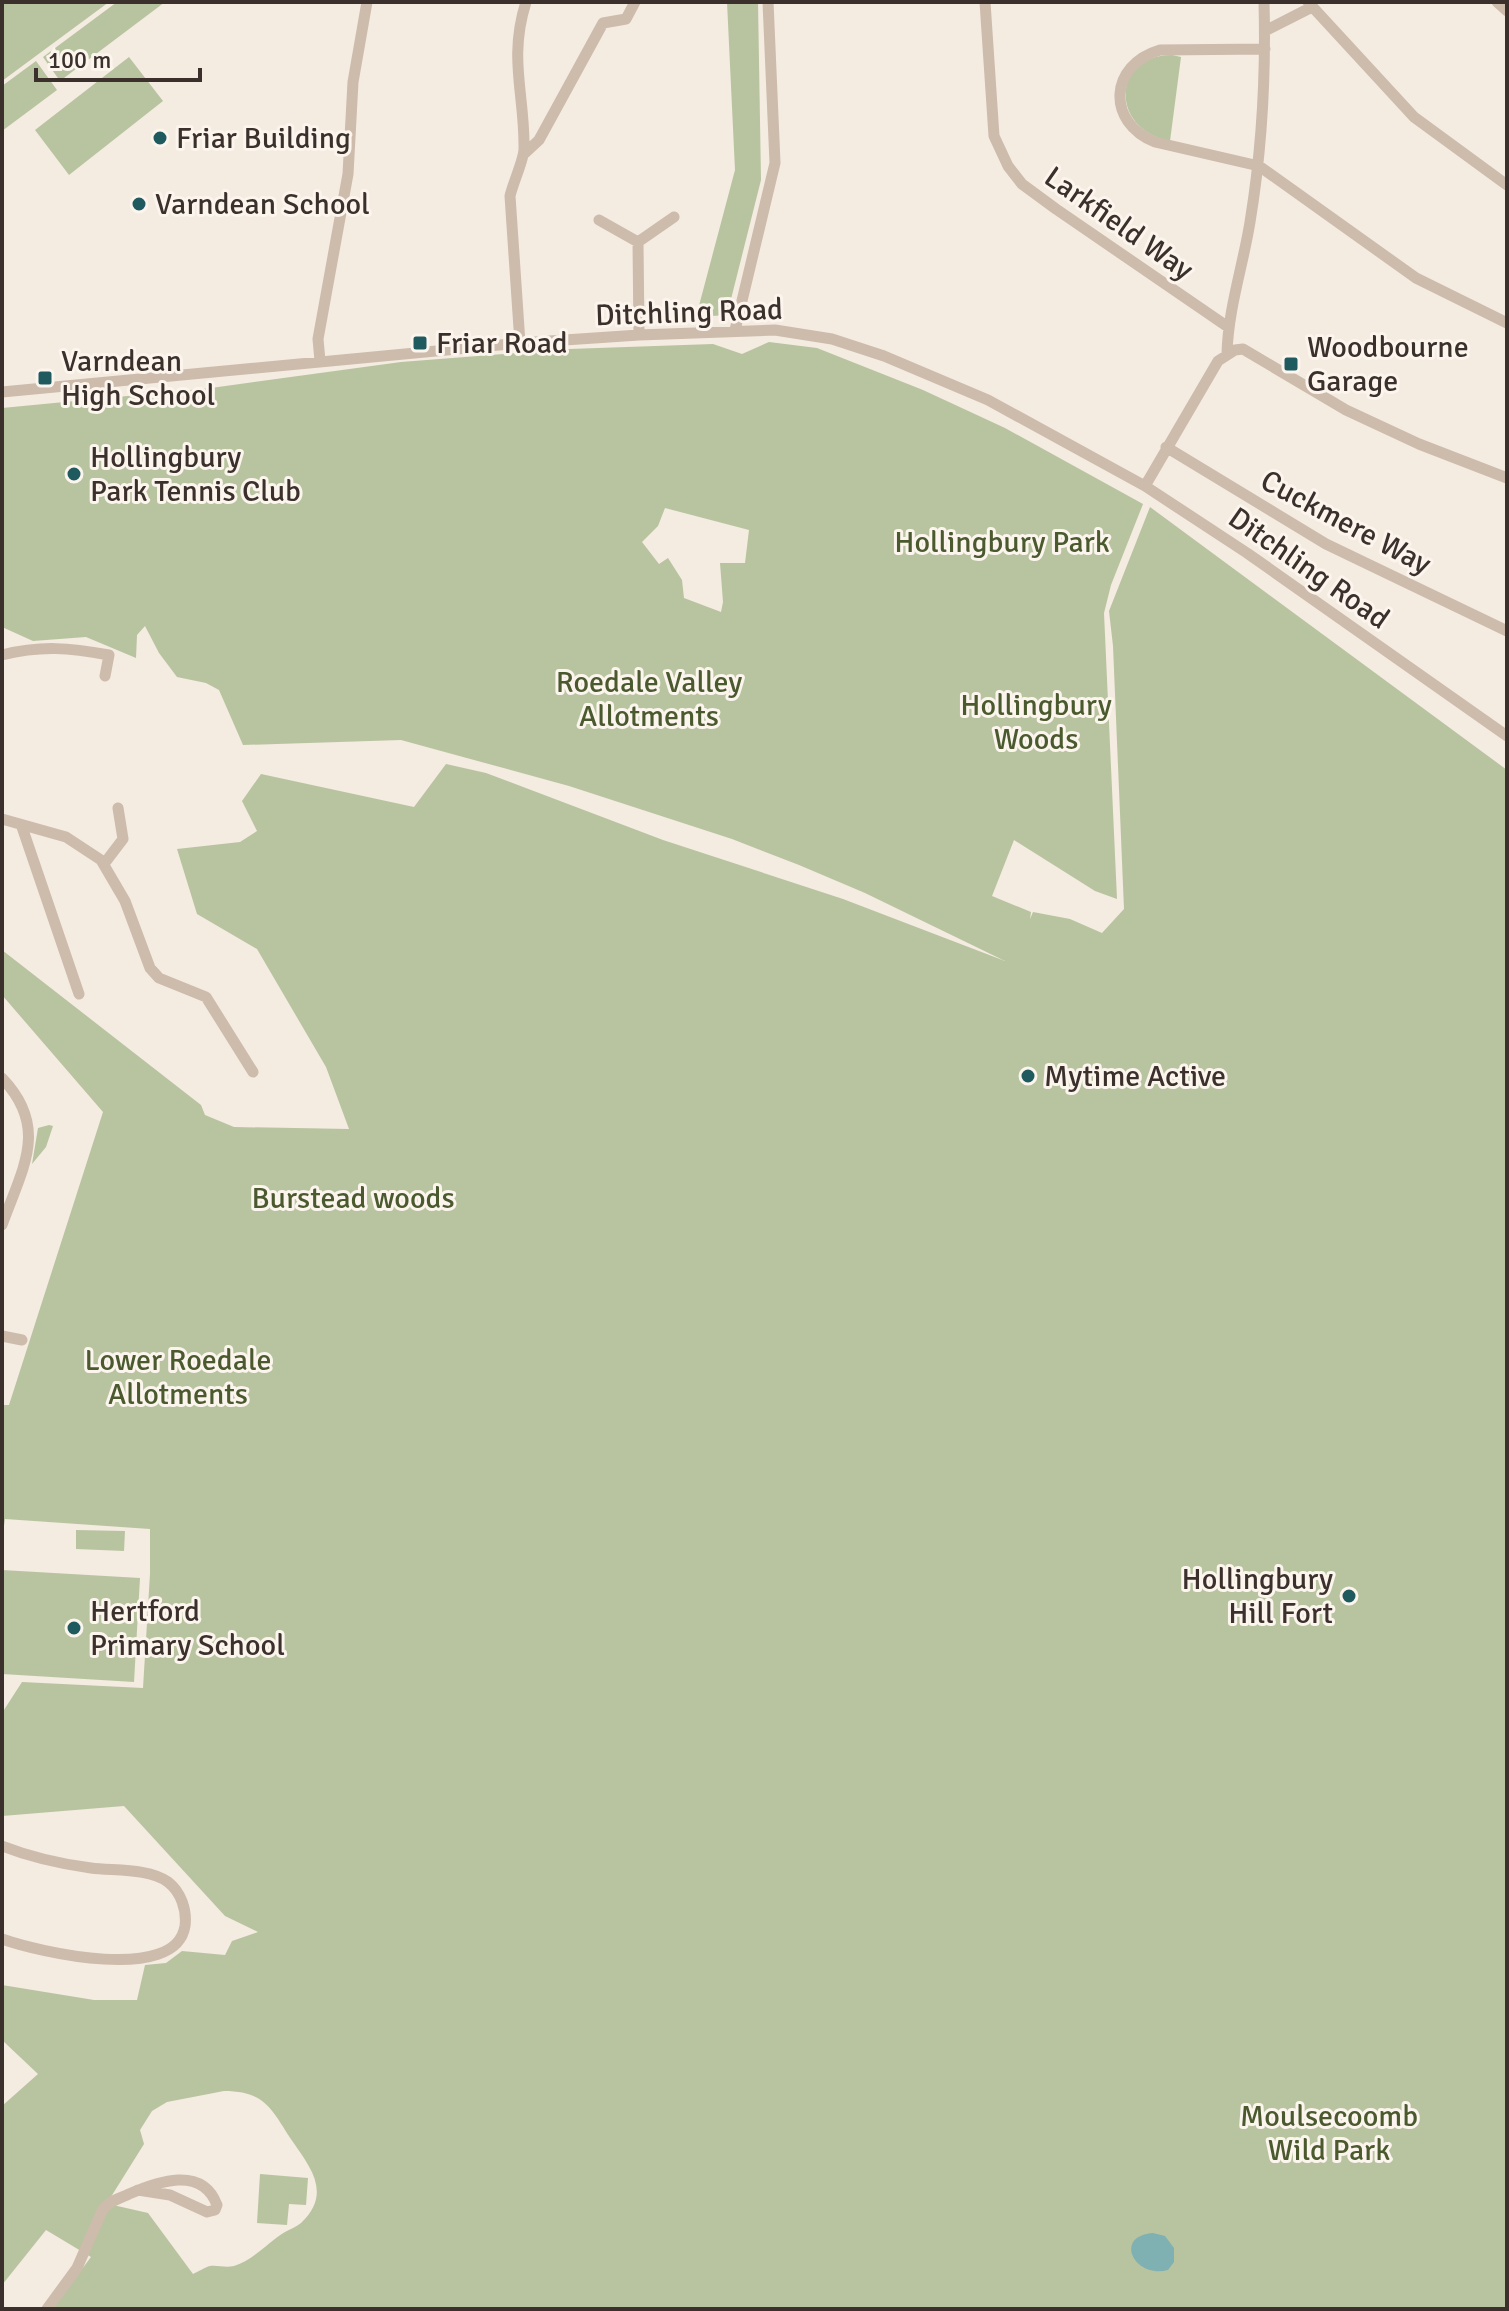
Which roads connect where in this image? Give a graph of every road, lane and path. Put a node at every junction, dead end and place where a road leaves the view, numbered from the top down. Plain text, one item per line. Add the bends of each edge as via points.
1 (357, 2) edge
2 (367, 2) edge
3 (526, 2) edge
4 (635, 2) edge
5 (768, 2) edge
6 (985, 2) edge
7 (1264, 2) edge
8 (1497, 2) edge
9 (1310, 5) edge
10 (1507, 11) edge
11 (363, 17) junction
12 (1265, 31) junction
13 (1265, 49) junction
14 (525, 153) junction
15 (1259, 166) junction
16 (1507, 185) edge
17 (674, 217) dead end
18 (599, 220) dead end
19 (638, 242) junction
20 (1507, 323) edge
21 (1228, 327) junction
22 (735, 330) junction
23 (639, 335) junction
24 (520, 343) junction
25 (1227, 354) junction
26 (320, 361) junction
27 (2, 392) edge
28 (1166, 447) junction
29 (1507, 478) edge
30 (1145, 486) junction
31 (1507, 631) edge
32 (2, 655) edge
33 (105, 676) dead end
34 (1507, 736) edge
35 (118, 808) dead end
36 (2, 819) edge
37 (22, 827) junction
38 (104, 864) junction
39 (79, 994) dead end
40 (253, 1072) dead end
41 (2, 1078) edge
42 (2, 1225) edge
43 (2, 1336) edge
44 (22, 1340) dead end
45 (2, 1846) edge
46 (2, 1939) edge
47 (138, 2190) junction
48 (47, 2309) edge

1 - 11 street
2 - 11 street
3 - 14 street via 516,44
4 - 14 street via 626,19 603,23 539,140
5 - 22 street via 775,163
6 - 21 street, Larkfield Way via 994,136 1008,166 1044,201
7 - 12 street
8 - 10 street
9 - 12 street
9 - 16 street via 1414,117
11 - 26 street via 348,174 320,325
12 - 13 street
13 - 15 street
13 - 15 street via 1160,50 1144,55 1129,67 1120,95 1122,111 1140,136
14 - 24 street via 510,196
15 - 20 street via 1416,278
15 - 21 street
17 - 19 street
18 - 19 street
19 - 23 street
21 - 25 street
22 - 23 street, Ditchling Road
22 - 30 street, Ditchling Road via 832,339 884,356 988,400
23 - 24 street, Ditchling Road
24 - 26 street, Ditchling Road
25 - 28 street
25 - 29 street via 1250,351 1346,410
26 - 27 street, Ditchling Road
28 - 30 street
28 - 31 street, Cuckmere Way via 1326,544
30 - 34 street, Ditchling Road
32 - 33 street via 81,649 109,655
35 - 38 street via 123,839
36 - 37 street
37 - 38 street via 66,837
37 - 39 street
38 - 40 street via 125,901 150,968 159,978 206,997
41 - 42 street via 21,1100 30,1135
43 - 44 street
45 - 46 street via 62,1863 163,1879 179,1895 186,1920 174,1946 149,1958 59,1953
47 - 47 street via 182,2179 204,2187 217,2205 207,2212 170,2195
47 - 48 street via 104,2207 77,2268

